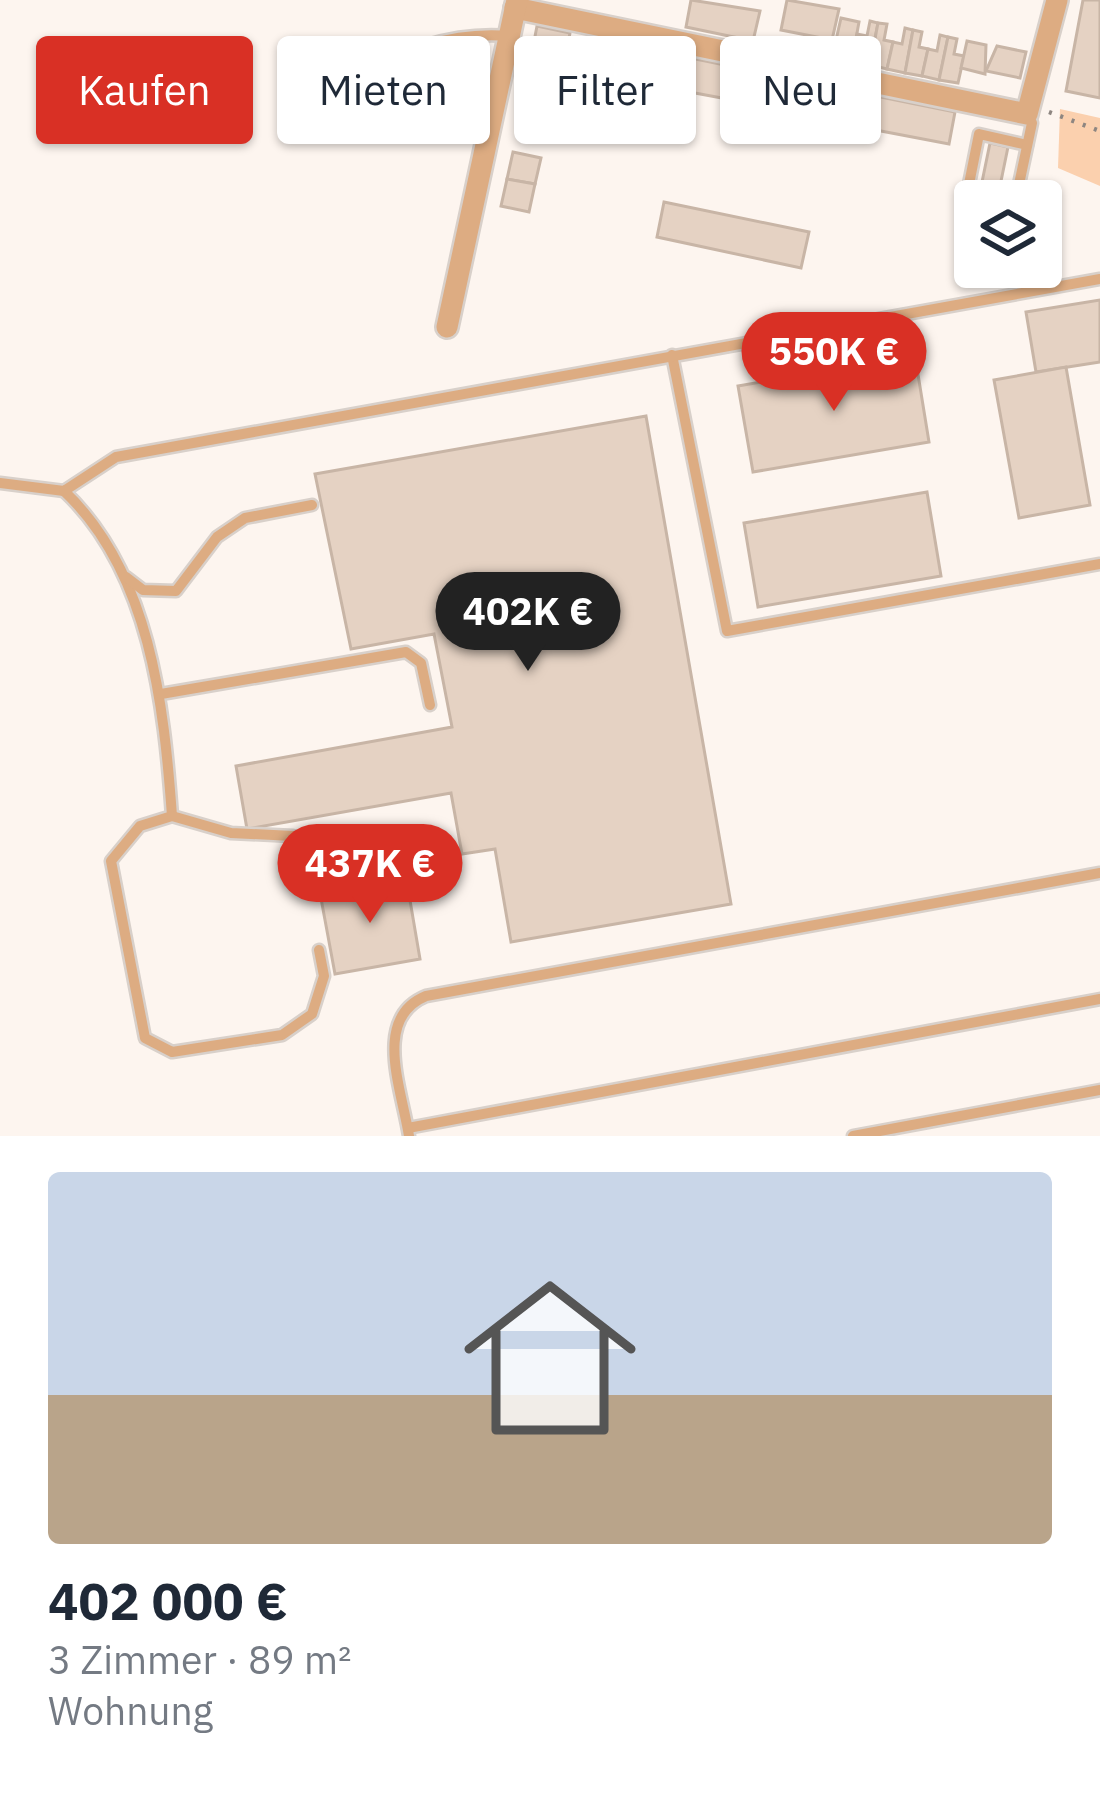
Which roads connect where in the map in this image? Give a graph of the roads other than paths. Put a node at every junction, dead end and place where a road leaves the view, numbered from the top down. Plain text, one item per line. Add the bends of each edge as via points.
1 (1057, 0) edge
2 (516, 4) edge
3 (458, 36) edge
4 (509, 36) junction
5 (1030, 112) junction
6 (1028, 145) junction
7 (970, 180) edge
8 (1020, 180) edge
9 (1100, 279) edge
10 (447, 327) dead end
11 (672, 355) junction
12 (0, 483) edge
13 (64, 491) junction
14 (312, 505) dead end
15 (1100, 563) edge
16 (123, 575) junction
17 (161, 694) junction
18 (430, 705) dead end
19 (172, 816) junction
20 (1100, 873) edge
21 (310, 886) dead end
22 (319, 950) dead end
23 (1100, 999) edge
24 (1100, 1090) edge
25 (408, 1132) edge
26 (853, 1136) edge

1 - 5 street
2 - 4 street
2 - 5 street
3 - 4 lane
4 - 10 street
5 - 6 lane
6 - 7 lane via 979,134
6 - 8 lane
9 - 11 lane
11 - 13 lane via 116,457
11 - 15 lane via 727,631
12 - 13 lane
13 - 16 lane
14 - 16 lane via 245,518 217,538 176,591 143,590
16 - 17 lane
17 - 18 lane via 406,652 421,663
17 - 19 lane
19 - 21 lane via 231,833 293,836
19 - 22 lane via 140,826 111,861 145,1037 172,1052 282,1035 312,1014 324,976
20 - 25 lane via 426,996 396,1019
23 - 25 lane
24 - 26 lane

